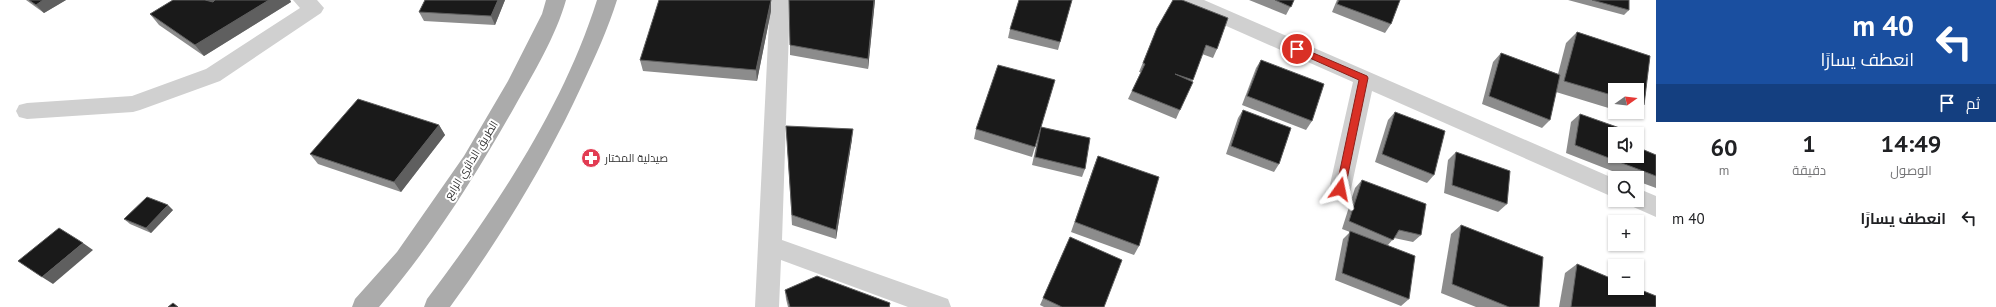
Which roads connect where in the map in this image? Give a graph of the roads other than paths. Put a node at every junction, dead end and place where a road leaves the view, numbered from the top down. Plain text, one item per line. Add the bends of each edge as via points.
1 (303, 0) edge
2 (556, 0) edge
3 (607, 0) edge
4 (780, 0) edge
5 (1186, 0) edge
6 (1222, 7) edge
7 (1364, 78) junction
8 (27, 111) dead end
9 (1608, 186) edge
10 (1340, 189) dead end
11 (1644, 201) edge
12 (1656, 207) edge
13 (770, 246) junction
14 (364, 307) edge
15 (436, 307) edge
16 (767, 307) edge
17 (938, 307) edge

1 - 8 street via 314,8 213,75 133,104
2 - 14 main road, الطريق الدائري الرابع via 552,14 517,84 472,162 405,259
3 - 15 main road via 601,20 568,95 536,157 473,257
4 - 13 street
5 - 6 street
6 - 7 street
7 - 9 street
7 - 10 street
11 - 12 street
13 - 16 street
13 - 17 street

